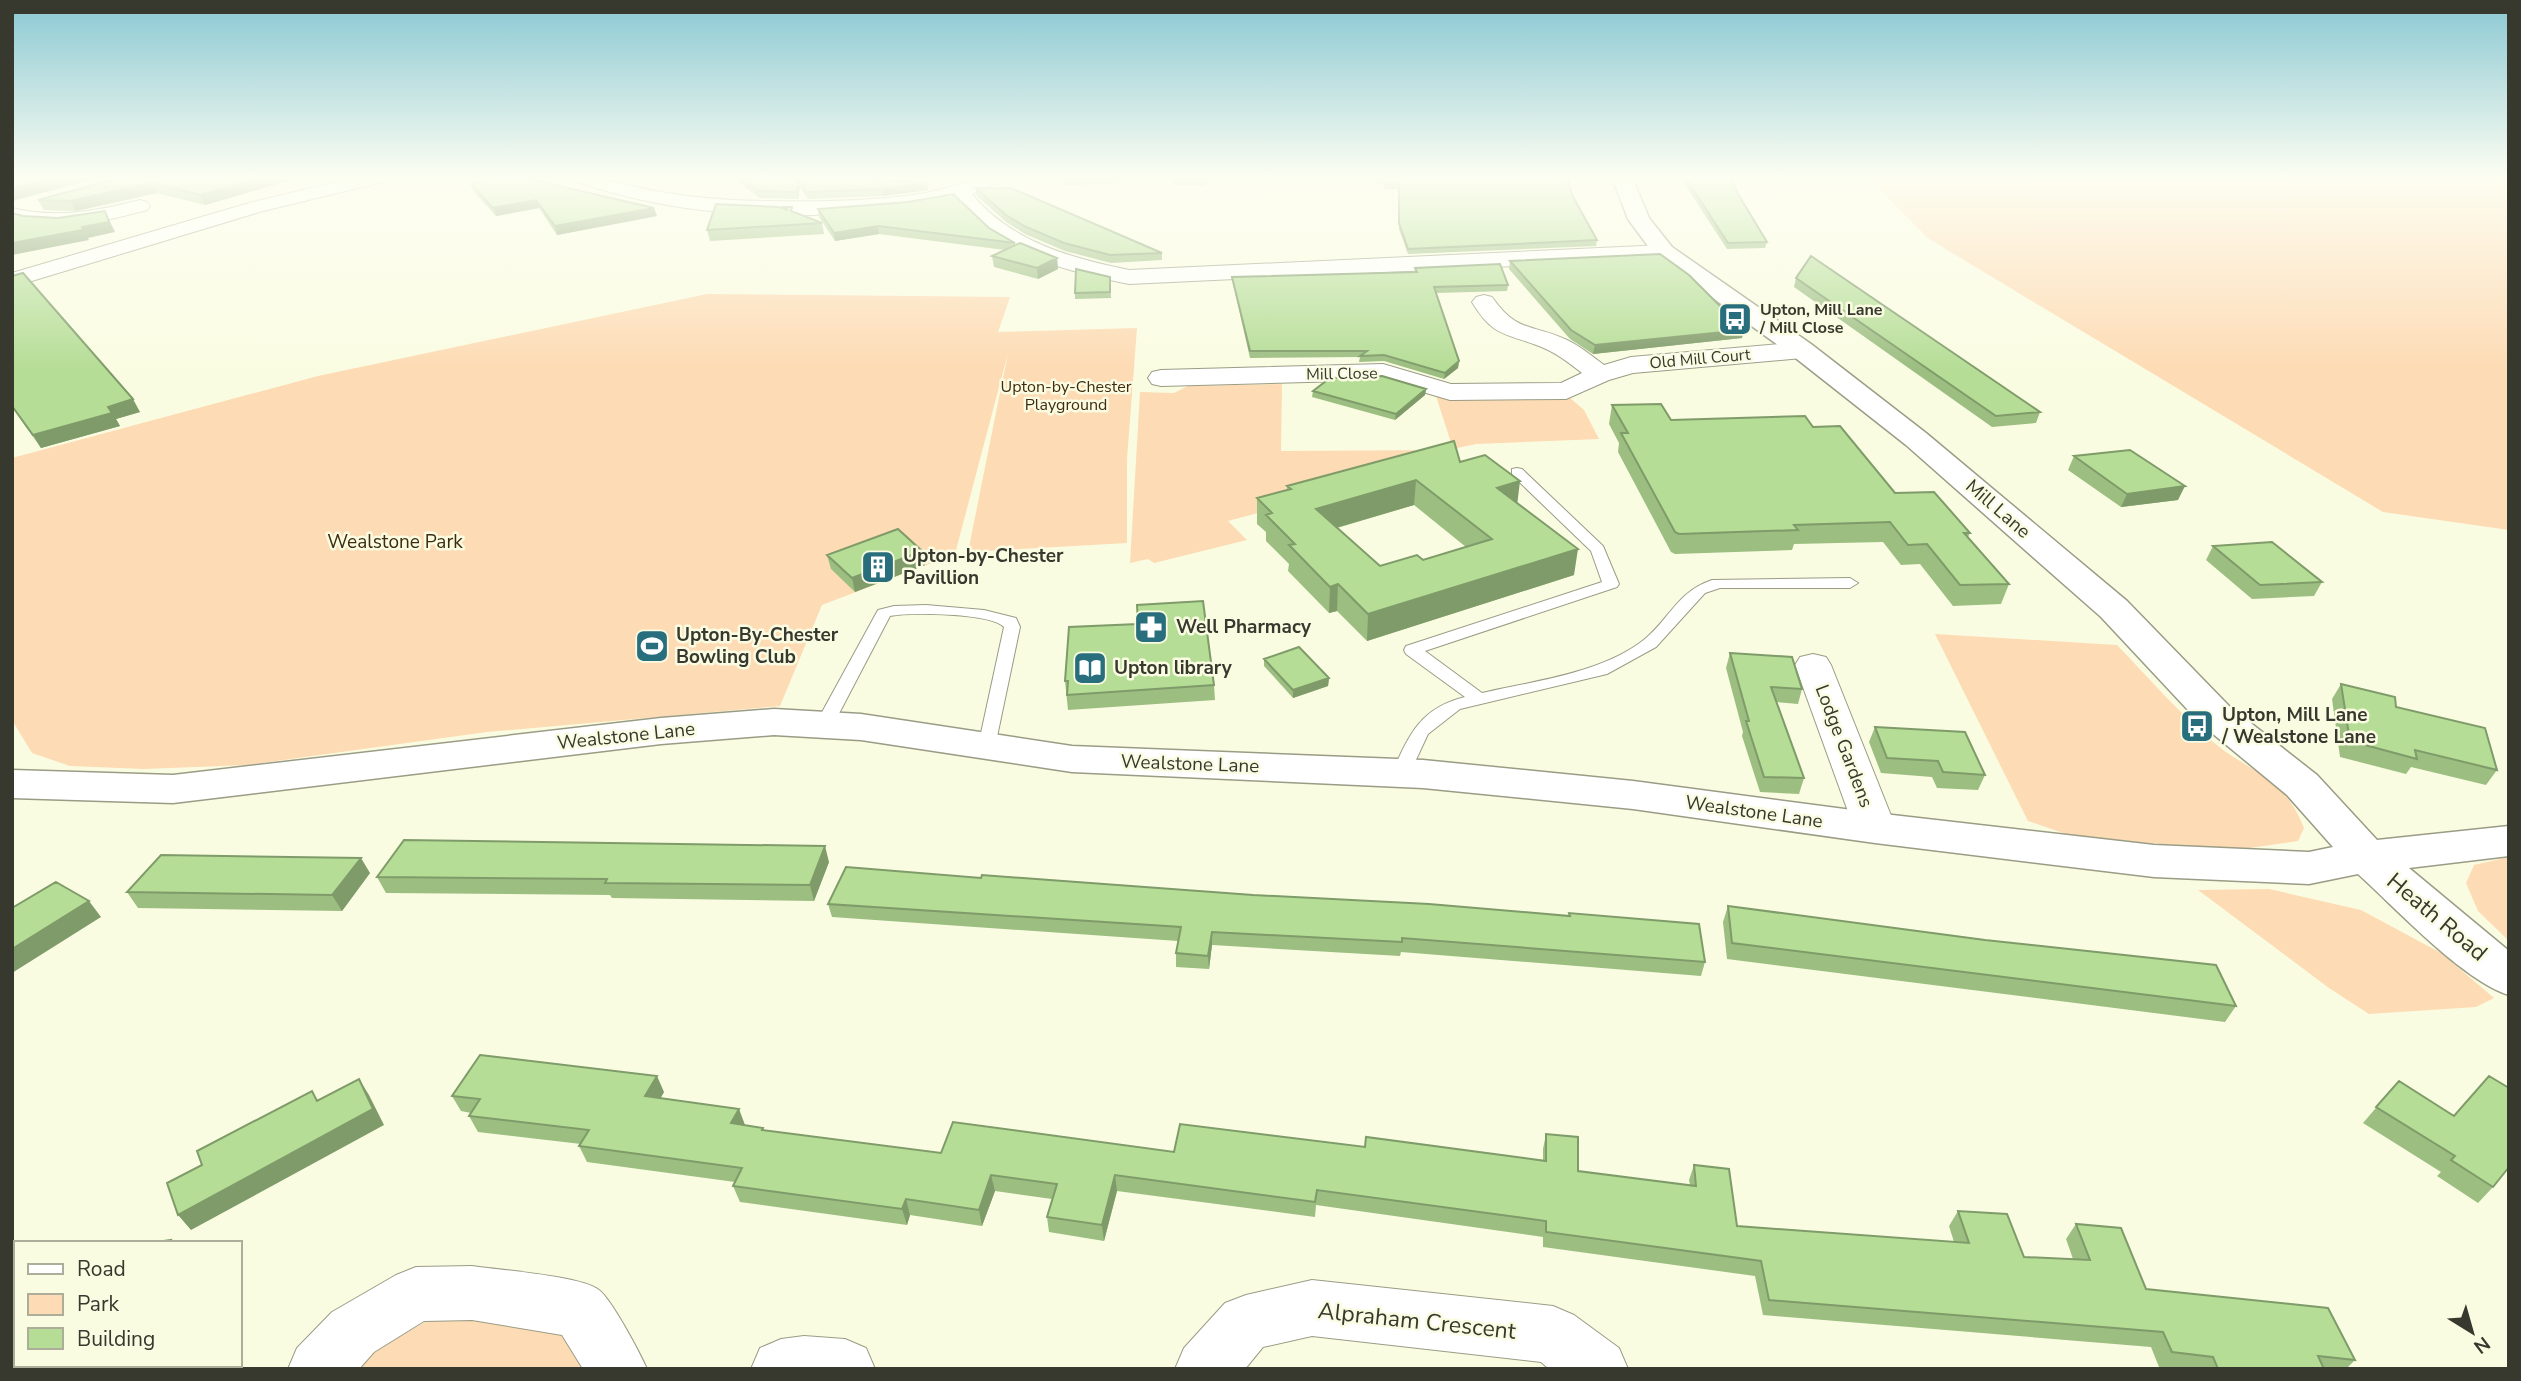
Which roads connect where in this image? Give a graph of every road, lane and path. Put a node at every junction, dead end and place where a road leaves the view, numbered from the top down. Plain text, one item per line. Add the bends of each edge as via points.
1 (141, 241) edge
2 (1021, 241) edge
3 (1656, 241) edge
4 (1664, 252) junction
5 (12, 280) edge
6 (1484, 302) dead end
7 (1802, 350) junction
8 (1600, 374) junction
9 (1161, 378) dead end
10 (1517, 472) dead end
11 (1850, 583) dead end
12 (1813, 665) dead end
13 (1478, 698) junction
14 (824, 725) junction
15 (988, 747) junction
16 (1401, 773) junction
17 (12, 784) edge
18 (1875, 828) junction
19 (2509, 841) edge
20 (2367, 857) junction
21 (2509, 976) edge
22 (318, 1369) edge
23 (617, 1369) edge
24 (781, 1369) edge
25 (845, 1369) edge
26 (1205, 1369) edge
27 (1598, 1369) edge

1 - 5 street
2 - 4 street via 1090,270 1129,277
3 - 4 street, Mill Lane
4 - 7 street, Mill Lane
6 - 8 street via 1493,320 1519,335 1558,345
7 - 8 street, Old Mill Court via 1631,365
7 - 20 street, Mill Lane via 1916,439 2114,610 2215,715 2302,785
8 - 9 street, Mill Close via 1566,391 1450,392 1383,372
10 - 13 lane via 1598,548 1611,584 1412,650
11 - 13 lane via 1718,583 1699,590 1650,643 1601,670
12 - 18 street, Lodge Gardens
13 - 16 lane via 1454,705 1420,731
14 - 15 street, Wealstone Lane
14 - 15 lane via 884,613 901,608 1004,618 1012,626
14 - 17 street, Wealstone Lane via 774,722 661,731 173,789
15 - 16 street, Wealstone Lane via 1072,759
16 - 18 street, Wealstone Lane via 1633,795
18 - 20 street, Wealstone Lane via 2165,861 2309,868
19 - 20 street, Wealstone Lane
20 - 21 street, Heath Road
22 - 23 street via 353,1332 416,1294 472,1293 579,1310
24 - 25 street
26 - 27 street, Alpraham Crescent via 1246,1324 1312,1308 1553,1335

